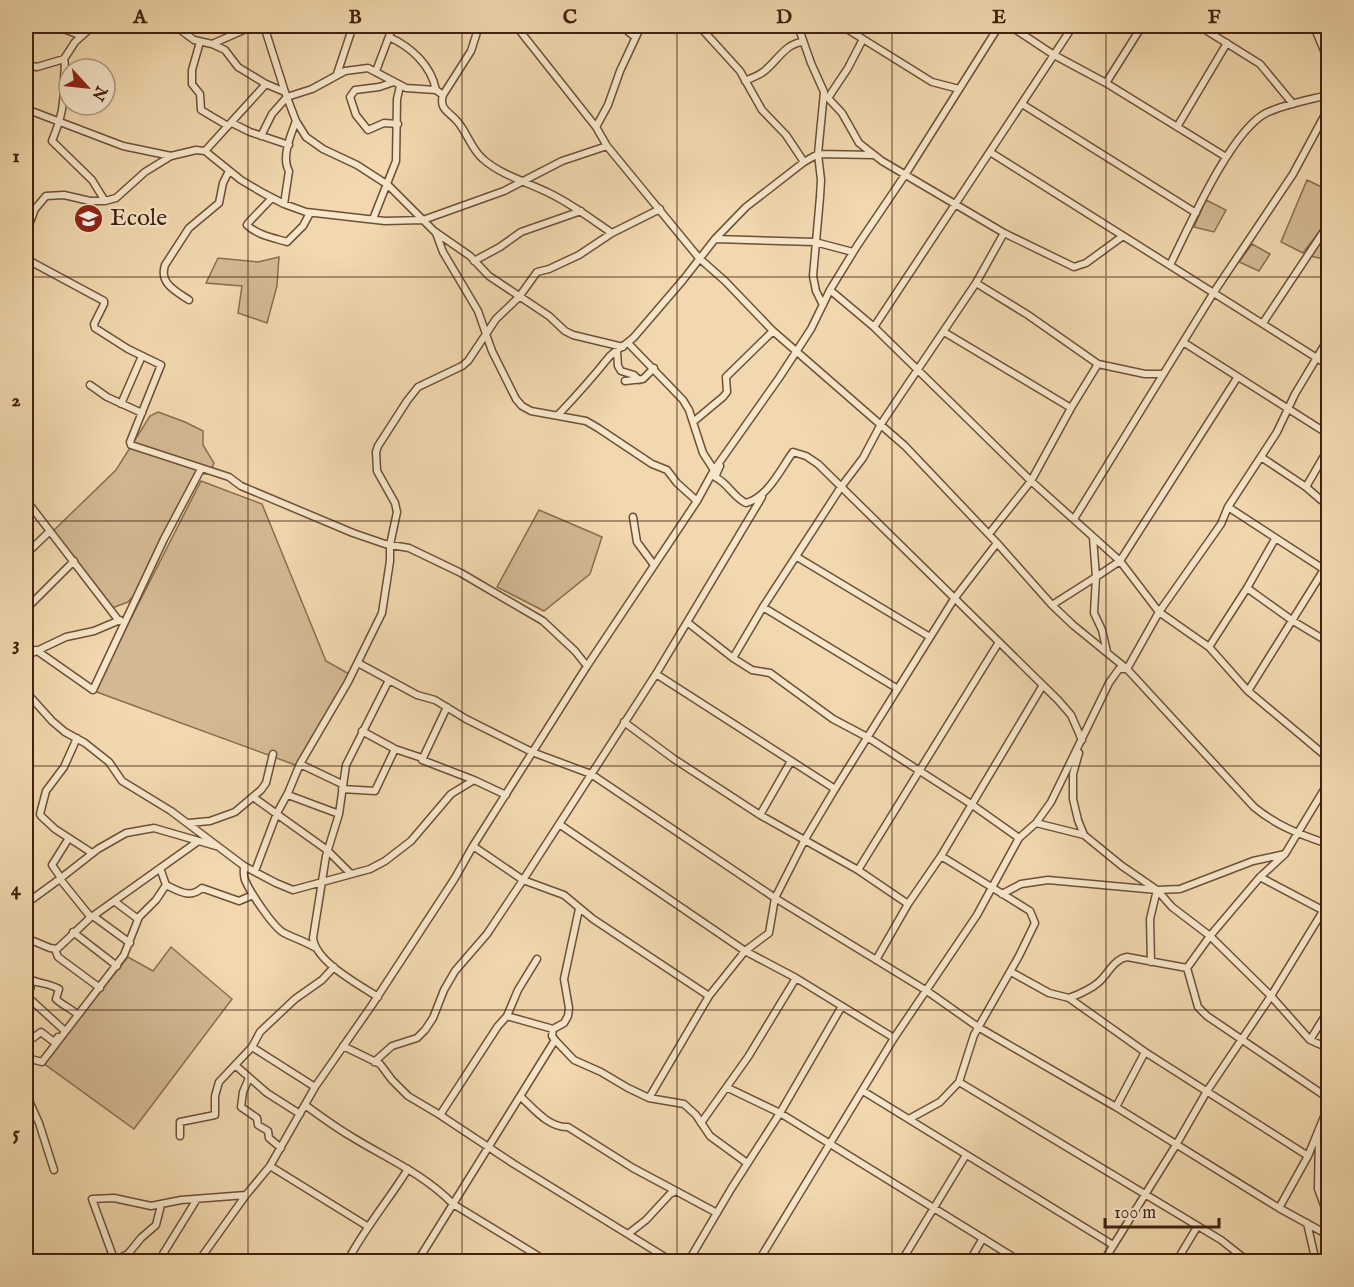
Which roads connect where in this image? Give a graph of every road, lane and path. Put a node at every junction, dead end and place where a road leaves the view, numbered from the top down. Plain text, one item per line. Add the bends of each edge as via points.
1 (56, 26) edge
2 (93, 26) edge
3 (166, 26) edge
4 (253, 26) edge
5 (264, 26) edge
6 (353, 26) edge
7 (393, 26) edge
8 (479, 26) edge
9 (516, 26) edge
10 (621, 26) edge
11 (640, 26) edge
12 (699, 26) edge
13 (798, 26) edge
14 (842, 26) edge
15 (999, 26) edge
16 (1010, 26) edge
17 (1072, 26) edge
18 (1142, 26) edge
19 (1199, 26) edge
20 (1309, 26) edge
21 (178, 27) edge
22 (82, 36) junction
23 (388, 37) junction
24 (635, 37) junction
25 (863, 39) junction
26 (200, 42) junction
27 (803, 42) junction
28 (1227, 43) junction
29 (212, 44) junction
30 (1054, 55) junction
31 (65, 57) edge
32 (1329, 60) edge
33 (57, 61) edge
34 (26, 66) edge
35 (376, 71) junction
36 (337, 74) junction
37 (745, 81) junction
38 (1106, 83) junction
39 (266, 84) junction
40 (397, 84) junction
41 (959, 89) junction
42 (436, 90) junction
43 (286, 95) junction
44 (443, 95) junction
45 (826, 95) junction
46 (1329, 95) edge
47 (1022, 104) junction
48 (1293, 104) junction
49 (26, 109) edge
50 (1329, 109) edge
51 (60, 117) edge
52 (296, 121) junction
53 (59, 123) junction
54 (398, 124) junction
55 (230, 125) junction
56 (596, 127) junction
57 (1177, 127) junction
58 (261, 136) junction
59 (289, 145) junction
60 (607, 146) junction
61 (205, 151) junction
62 (990, 152) junction
63 (818, 154) junction
64 (873, 155) junction
65 (171, 156) junction
66 (1226, 157) junction
67 (804, 162) junction
68 (229, 171) junction
69 (905, 175) junction
70 (523, 181) junction
71 (388, 185) junction
72 (272, 198) junction
73 (105, 201) junction
74 (955, 202) junction
75 (284, 204) junction
76 (660, 209) junction
77 (581, 211) junction
78 (310, 213) junction
79 (1196, 213) junction
80 (373, 219) junction
81 (423, 220) junction
82 (1329, 225) edge
83 (435, 232) junction
84 (26, 233) edge
85 (612, 233) junction
86 (1004, 233) junction
87 (1123, 236) junction
88 (715, 239) junction
89 (815, 242) junction
90 (853, 252) junction
91 (699, 258) junction
92 (26, 259) edge
93 (474, 261) junction
94 (1170, 265) junction
95 (976, 283) junction
96 (830, 290) junction
97 (1214, 292) junction
98 (519, 297) junction
99 (189, 300) dead end
100 (823, 305) junction
101 (1263, 323) junction
102 (873, 327) junction
103 (772, 331) junction
104 (487, 332) junction
105 (944, 332) junction
106 (1329, 339) edge
107 (1183, 342) junction
108 (622, 347) junction
109 (796, 351) junction
110 (142, 356) junction
111 (1317, 357) junction
112 (1098, 364) junction
113 (1329, 365) edge
114 (654, 369) junction
115 (918, 370) junction
116 (1162, 374) junction
117 (1238, 378) junction
118 (639, 380) junction
119 (625, 381) dead end
120 (90, 385) dead end
121 (121, 404) junction
122 (1071, 408) junction
123 (1289, 408) junction
124 (142, 413) junction
125 (558, 416) junction
126 (693, 422) junction
127 (881, 424) junction
128 (1329, 434) edge
129 (1329, 449) edge
130 (1261, 457) junction
131 (724, 458) junction
132 (201, 468) junction
133 (714, 470) junction
134 (1031, 481) junction
135 (841, 487) junction
136 (1306, 487) junction
137 (767, 489) junction
138 (26, 500) edge
139 (696, 501) junction
140 (1329, 503) edge
141 (1228, 507) junction
142 (633, 518) dead end
143 (1074, 519) junction
144 (50, 531) junction
145 (989, 534) junction
146 (1093, 536) junction
147 (1275, 538) junction
148 (997, 543) junction
149 (390, 545) junction
150 (26, 554) edge
151 (797, 557) junction
152 (74, 561) junction
153 (1120, 561) junction
154 (1329, 563) edge
155 (654, 565) junction
156 (1327, 570) edge
157 (1096, 578) junction
158 (1247, 588) junction
159 (954, 599) junction
160 (27, 604) edge
161 (1052, 605) junction
162 (763, 607) junction
163 (1159, 612) junction
164 (126, 617) junction
165 (119, 621) junction
166 (1293, 621) junction
167 (687, 622) junction
168 (930, 637) junction
169 (999, 642) junction
170 (1329, 642) edge
171 (1209, 647) junction
172 (36, 650) junction
173 (1107, 652) junction
174 (26, 656) edge
175 (733, 657) junction
176 (358, 663) junction
177 (587, 666) junction
178 (1127, 669) junction
179 (656, 674) junction
180 (389, 680) junction
181 (1042, 685) junction
182 (898, 689) junction
183 (1248, 691) junction
184 (26, 692) edge
185 (447, 707) junction
186 (624, 722) junction
187 (362, 731) junction
188 (867, 737) junction
189 (77, 738) junction
190 (1082, 739) junction
191 (396, 749) junction
192 (532, 752) junction
193 (273, 754) dead end
194 (422, 758) junction
195 (1329, 758) edge
196 (791, 761) junction
197 (300, 764) junction
198 (919, 771) junction
199 (591, 774) junction
200 (474, 780) junction
201 (1329, 783) edge
202 (342, 786) junction
203 (835, 789) junction
204 (288, 795) junction
205 (506, 795) junction
206 (253, 797) junction
207 (972, 804) junction
208 (277, 813) junction
209 (339, 814) junction
210 (760, 815) junction
211 (189, 823) junction
212 (1036, 823) junction
213 (559, 824) junction
214 (1299, 834) junction
215 (1084, 835) junction
216 (69, 838) junction
217 (1019, 838) junction
218 (804, 841) junction
219 (197, 842) junction
220 (1329, 844) edge
221 (473, 846) junction
222 (219, 847) junction
223 (327, 850) junction
224 (92, 853) junction
225 (1285, 854) junction
226 (941, 856) junction
227 (244, 866) junction
228 (160, 868) junction
229 (858, 870) junction
230 (255, 871) junction
231 (350, 873) junction
232 (1260, 878) junction
233 (61, 879) junction
234 (523, 880) junction
235 (321, 882) junction
236 (166, 885) junction
237 (991, 888) junction
238 (1157, 890) junction
239 (1002, 894) junction
240 (253, 895) junction
241 (776, 898) junction
242 (26, 901) edge
243 (114, 901) junction
244 (908, 904) junction
245 (579, 909) junction
246 (1326, 912) edge
247 (92, 916) junction
248 (138, 920) junction
249 (73, 932) junction
250 (1210, 936) junction
251 (26, 938) edge
252 (129, 943) junction
253 (314, 947) junction
254 (55, 949) junction
255 (745, 951) junction
256 (537, 958) dead end
257 (876, 960) junction
258 (1151, 962) junction
259 (117, 966) junction
260 (334, 967) junction
261 (1188, 968) junction
262 (1011, 972) junction
263 (26, 977) edge
264 (796, 978) junction
265 (32, 982) junction
266 (100, 988) junction
267 (927, 991) junction
268 (709, 996) junction
269 (1271, 996) junction
270 (378, 997) junction
271 (1070, 998) junction
272 (842, 1006) junction
273 (1329, 1011) edge
274 (78, 1015) junction
275 (507, 1016) junction
276 (978, 1027) junction
277 (553, 1029) junction
278 (67, 1030) junction
279 (26, 1038) edge
280 (894, 1038) junction
281 (555, 1040) junction
282 (1241, 1040) junction
283 (1310, 1040) junction
284 (344, 1046) junction
285 (252, 1047) junction
286 (1329, 1048) edge
287 (1145, 1052) junction
288 (26, 1060) edge
289 (374, 1062) junction
290 (235, 1065) junction
291 (249, 1078) junction
292 (959, 1082) junction
293 (315, 1087) junction
294 (728, 1088) junction
295 (863, 1091) junction
296 (1207, 1091) junction
297 (26, 1094) edge
298 (521, 1097) junction
299 (649, 1098) junction
300 (1329, 1098) edge
301 (305, 1105) junction
302 (1116, 1107) junction
303 (1329, 1107) edge
304 (780, 1113) junction
305 (300, 1114) junction
306 (440, 1114) junction
307 (909, 1119) junction
308 (701, 1123) junction
309 (1319, 1129) junction
310 (180, 1136) dead end
311 (831, 1144) junction
312 (1176, 1145) junction
313 (490, 1147) junction
314 (280, 1148) junction
315 (966, 1155) junction
316 (1308, 1156) junction
317 (747, 1163) junction
318 (270, 1166) junction
319 (408, 1169) junction
320 (54, 1170) dead end
321 (676, 1191) junction
322 (246, 1195) junction
323 (1145, 1195) junction
324 (197, 1199) junction
325 (453, 1204) junction
326 (161, 1205) junction
327 (934, 1207) junction
328 (1280, 1208) junction
329 (717, 1213) junction
330 (1329, 1215) edge
331 (1307, 1223) junction
332 (367, 1227) junction
333 (1197, 1227) junction
334 (627, 1234) junction
335 (1329, 1235) edge
336 (983, 1239) junction
337 (1113, 1245) junction
338 (1329, 1247) edge
339 (1241, 1255) junction
340 (418, 1261) edge
341 (158, 1262) edge
342 (198, 1262) edge
343 (347, 1262) edge
344 (548, 1262) edge
345 (673, 1262) edge
346 (688, 1262) edge
347 (758, 1262) edge
348 (901, 1262) edge
349 (969, 1262) edge
350 (1021, 1262) edge
351 (1103, 1262) edge
352 (1176, 1262) edge
353 (1236, 1262) edge
354 (1249, 1262) edge
355 (1318, 1262) edge

1 - 22 street
2 - 22 street
3 - 21 street
4 - 29 street
5 - 43 street
6 - 36 street
7 - 23 street
8 - 44 street via 471,51
9 - 56 street
10 - 24 street
11 - 24 street
12 - 37 street
13 - 27 street
14 - 25 street
15 - 41 street
16 - 30 street
17 - 30 street
18 - 38 street
19 - 28 street
20 - 32 street
21 - 26 street
22 - 31 street
23 - 35 street
23 - 42 street via 407,47 428,68
24 - 56 street
25 - 41 street via 932,82
25 - 45 street via 848,68
26 - 29 street
26 - 55 street via 190,79 200,94 201,110
27 - 37 street
27 - 45 street
28 - 48 street via 1260,64
28 - 57 street
29 - 39 street via 225,50 238,67
30 - 38 street
30 - 47 street
33 - 34 street
35 - 36 street via 358,69
35 - 40 street
36 - 43 street via 312,89
37 - 67 street via 762,110
38 - 57 street
39 - 43 street
39 - 55 street
40 - 42 street via 414,90
40 - 54 street
40 - 54 street via 355,90 350,97 356,115 368,130 384,123
41 - 69 street
42 - 44 street
43 - 52 street
43 - 58 street
44 - 70 street via 442,106 459,123 481,158
45 - 63 street
45 - 64 street via 859,143
46 - 48 street
47 - 62 street
47 - 79 street
48 - 66 street via 1257,120
49 - 53 street
50 - 97 street via 1293,174
51 - 53 street
52 - 59 street
52 - 71 street via 316,144
53 - 65 street via 123,146
53 - 73 street via 52,142 92,180
54 - 71 street via 396,161
55 - 58 street
55 - 61 street
56 - 60 street
57 - 66 street
58 - 59 street
59 - 75 street
60 - 70 street via 562,161
60 - 76 street
61 - 65 street
61 - 68 street
62 - 74 street
62 - 87 street
63 - 64 street
63 - 67 street
63 - 89 street via 820,189
64 - 69 street
65 - 73 street via 145,172 116,198
66 - 79 street
67 - 88 street via 746,207
68 - 72 street
68 - 99 street via 219,202 189,228 162,272 166,283
69 - 74 street
69 - 90 street
70 - 77 street
70 - 81 street
71 - 80 street
71 - 81 street
72 - 75 street
72 - 78 street via 249,222 249,228 287,242
73 - 84 street via 50,195 34,209
74 - 86 street
74 - 102 street
75 - 78 street
76 - 85 street
76 - 91 street
77 - 85 street
77 - 93 street via 521,232
78 - 80 street
79 - 94 street
80 - 81 street
81 - 83 street
82 - 101 street
83 - 93 street
83 - 104 street
85 - 98 street via 579,255 537,273
86 - 87 street via 1074,267
86 - 95 street
87 - 94 street
88 - 89 street
88 - 91 street
89 - 90 street
89 - 100 street via 813,276
90 - 96 street
91 - 103 street
91 - 108 street
92 - 110 street via 104,302 94,327
93 - 98 street
94 - 97 street
95 - 105 street
95 - 112 street
96 - 100 street
96 - 102 street
97 - 101 street
97 - 107 street
98 - 104 street
98 - 108 street via 573,335
100 - 109 street
101 - 111 street
102 - 115 street
103 - 109 street
103 - 126 street via 726,377 727,392 723,397
104 - 125 street via 516,399 531,411
104 - 149 street via 462,366 414,391 378,446 377,471 396,507
105 - 115 street
105 - 122 street
106 - 111 street
107 - 116 street
107 - 117 street
108 - 114 street
108 - 118 street via 618,366
108 - 125 street via 610,354
109 - 127 street
109 - 131 street
110 - 121 street
110 - 124 street via 161,365
111 - 113 street
111 - 123 street
112 - 116 street
112 - 122 street
114 - 118 street
114 - 126 street via 683,400
115 - 127 street
115 - 134 street
116 - 143 street
117 - 123 street
117 - 153 street
118 - 119 street
120 - 121 street
121 - 124 street
122 - 134 street
123 - 128 street
123 - 130 street
124 - 132 street via 131,445
125 - 139 street via 586,421 667,470
126 - 133 street via 703,453
127 - 135 street via 863,458
127 - 145 street
129 - 136 street
130 - 136 street
130 - 141 street
131 - 133 street
131 - 137 street via 715,477 725,482 735,497 746,503
132 - 149 street
132 - 164 street
133 - 139 street
134 - 143 street
134 - 145 street
135 - 137 street via 818,464 792,452
135 - 151 street
135 - 159 street
136 - 140 street
137 - 167 street
138 - 144 street
139 - 155 street
141 - 147 street
141 - 163 street via 1221,524
142 - 155 street via 637,542
143 - 146 street
144 - 150 street
144 - 152 street
145 - 148 street
146 - 153 street
146 - 157 street
147 - 156 street
147 - 158 street
148 - 159 street
148 - 161 street
149 - 176 street via 382,613
149 - 177 street via 421,553 534,614
151 - 162 street
151 - 168 street
152 - 160 street
152 - 165 street
153 - 157 street
153 - 163 street
154 - 156 street
155 - 177 street
156 - 166 street
157 - 161 street
157 - 173 street via 1094,613
158 - 166 street
158 - 171 street
159 - 168 street
159 - 169 street
161 - 173 street
162 - 175 street
162 - 182 street
163 - 171 street
163 - 178 street
164 - 165 street
164 - 172 street via 93,690
165 - 172 street
166 - 170 street
166 - 183 street
167 - 175 street
167 - 179 street
168 - 182 street
169 - 181 street
169 - 198 street
171 - 183 street
172 - 174 street
173 - 178 street
175 - 188 street via 752,670 770,673 833,719
176 - 180 street
176 - 197 street
177 - 192 street
178 - 190 street via 1119,669 1115,674
178 - 214 street via 1254,807
179 - 186 street
179 - 196 street
180 - 185 street
180 - 187 street
181 - 190 street via 1071,715
181 - 207 street
182 - 188 street
183 - 195 street
184 - 189 street via 52,721
185 - 192 street
185 - 194 street
186 - 199 street
186 - 210 street
187 - 191 street
187 - 202 street via 346,765
188 - 198 street
188 - 203 street
189 - 211 street via 109,762 122,781
189 - 216 street via 64,767 46,791 40,814
190 - 212 street via 1051,802
190 - 215 street via 1073,774 1073,799
191 - 194 street
191 - 202 street via 375,791
192 - 199 street
192 - 205 street
193 - 206 street via 266,783
194 - 200 street
196 - 203 street
196 - 210 street
197 - 202 street
197 - 204 street
198 - 207 street
198 - 229 street
199 - 213 street
199 - 241 street
200 - 205 street
200 - 231 street via 451,794 398,851 370,868
201 - 214 street
202 - 209 street
203 - 218 street
204 - 208 street
204 - 209 street
205 - 221 street
206 - 208 street
206 - 211 street via 235,812
207 - 217 street
207 - 226 street
208 - 223 street
208 - 230 street
209 - 223 street
210 - 218 street
211 - 222 street
212 - 215 street
212 - 217 street
213 - 234 street
213 - 255 street
214 - 220 street
214 - 225 street
215 - 238 street
216 - 224 street
216 - 233 street via 52,865
217 - 237 street
218 - 229 street
218 - 241 street
219 - 222 street
219 - 224 street via 154,828 126,833
219 - 228 street
221 - 234 street
221 - 270 street
222 - 227 street
223 - 231 street
223 - 235 street
224 - 233 street
225 - 232 street
225 - 238 street via 1253,861 1180,889
226 - 237 street
226 - 244 street
227 - 230 street
227 - 240 street via 244,877
228 - 236 street
228 - 243 street
229 - 244 street
230 - 235 street via 293,890
231 - 235 street
232 - 246 street
232 - 250 street
233 - 242 street
233 - 247 street
234 - 245 street via 564,895
234 - 289 street via 487,934 455,971 425,1030 417,1038 392,1047
235 - 253 street
236 - 240 street via 191,894 202,888 239,901
236 - 248 street
237 - 239 street
237 - 267 street
238 - 239 street via 1048,880 1021,884
238 - 250 street
238 - 258 street via 1150,920
239 - 262 street via 1030,911 1035,923
240 - 253 street via 283,932
241 - 255 street via 769,933
241 - 257 street
243 - 247 street
243 - 248 street
244 - 257 street
245 - 268 street
245 - 277 street via 564,980 568,1016
246 - 269 street
247 - 249 street
247 - 252 street
248 - 252 street
249 - 254 street
249 - 259 street
250 - 261 street
250 - 269 street
251 - 254 street
252 - 259 street
253 - 260 street
254 - 266 street via 58,957
255 - 264 street
255 - 268 street
256 - 275 street
257 - 267 street
258 - 261 street
258 - 271 street via 1121,958 1098,983
259 - 266 street
260 - 270 street
260 - 285 street via 260,1032
261 - 282 street via 1198,1007
262 - 271 street via 1049,993
262 - 276 street
263 - 265 street
264 - 272 street
264 - 294 street
265 - 274 street via 46,982 59,988 56,999
265 - 278 street via 30,999
266 - 274 street
267 - 276 street
267 - 280 street
268 - 299 street
269 - 282 street
269 - 283 street
270 - 284 street
271 - 287 street
272 - 280 street
272 - 304 street
273 - 283 street
274 - 278 street
275 - 277 street
275 - 306 street
276 - 292 street
276 - 302 street
277 - 281 street
278 - 279 street via 54,1042 40,1032
278 - 288 street via 42,1062
280 - 295 street
281 - 298 street
281 - 299 street via 574,1060
282 - 296 street
282 - 300 street
283 - 286 street
284 - 289 street
284 - 293 street
285 - 290 street
285 - 293 street
287 - 296 street
287 - 302 street
289 - 306 street via 408,1096
290 - 291 street
290 - 310 street via 219,1082 215,1115 180,1122
291 - 305 street
291 - 314 street via 241,1107 257,1118 258,1125 268,1131 269,1138
292 - 307 street via 940,1102
292 - 323 street
293 - 301 street
294 - 304 street
294 - 308 street
295 - 307 street
295 - 311 street
296 - 312 street
296 - 316 street
297 - 320 street
298 - 313 street
298 - 321 street via 558,1127 567,1126
299 - 308 street via 684,1104
301 - 305 street
301 - 319 street
302 - 312 street
303 - 309 street
304 - 311 street
304 - 317 street
305 - 314 street
306 - 313 street
307 - 315 street
308 - 317 street via 718,1144
309 - 316 street
309 - 330 street via 1318,1189
311 - 327 street
311 - 347 street
312 - 323 street
312 - 328 street
313 - 325 street
313 - 334 street
314 - 318 street
315 - 327 street
315 - 337 street
316 - 328 street
317 - 329 street
318 - 322 street
318 - 332 street
319 - 325 street
319 - 332 street
321 - 329 street
321 - 334 street
322 - 324 street
322 - 342 street
323 - 333 street
323 - 337 street
324 - 326 street
324 - 341 street
325 - 340 street
325 - 344 street
326 - 326 street via 156,1225 128,1254 114,1259 93,1199
327 - 336 street
327 - 348 street
328 - 331 street
329 - 346 street
331 - 335 street
331 - 355 street
332 - 343 street
333 - 339 street
333 - 352 street
334 - 345 street
336 - 349 street
336 - 350 street
337 - 351 street
338 - 355 street
339 - 353 street
339 - 354 street

